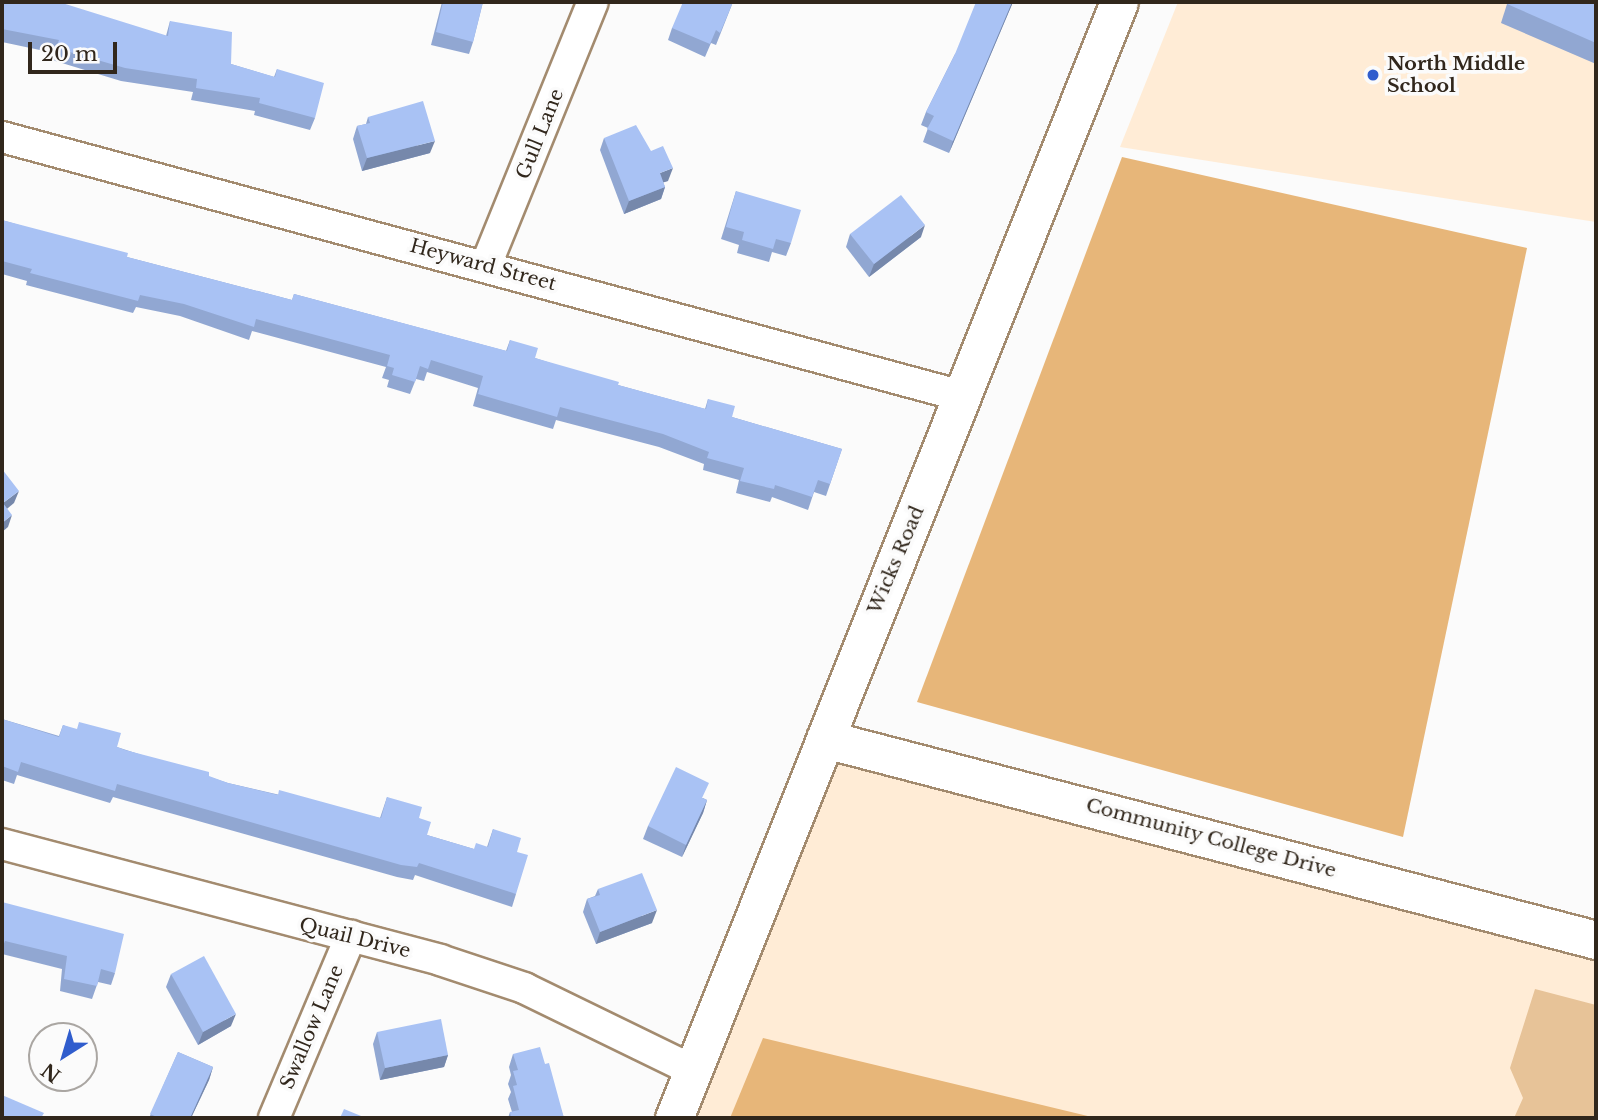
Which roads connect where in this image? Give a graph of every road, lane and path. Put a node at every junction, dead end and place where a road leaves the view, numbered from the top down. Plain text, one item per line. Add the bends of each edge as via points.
1 (593, 2) edge
2 (1119, 2) edge
3 (2, 137) edge
4 (486, 265) junction
5 (962, 396) junction
6 (825, 739) junction
7 (2, 844) edge
8 (351, 936) junction
9 (1596, 940) edge
10 (694, 1071) junction
11 (274, 1118) edge
12 (674, 1118) edge

1 - 4 street, Gull Lane
2 - 5 main road, Wicks Road
3 - 4 street, Heyward Street
4 - 5 street, Heyward Street
5 - 6 main road, Wicks Road
6 - 9 main road, Community College Drive
6 - 10 main road, Wicks Road
7 - 8 street, Quail Drive
8 - 10 street, Quail Drive via 524,988
8 - 11 street, Swallow Lane
10 - 12 main road, Wicks Road

